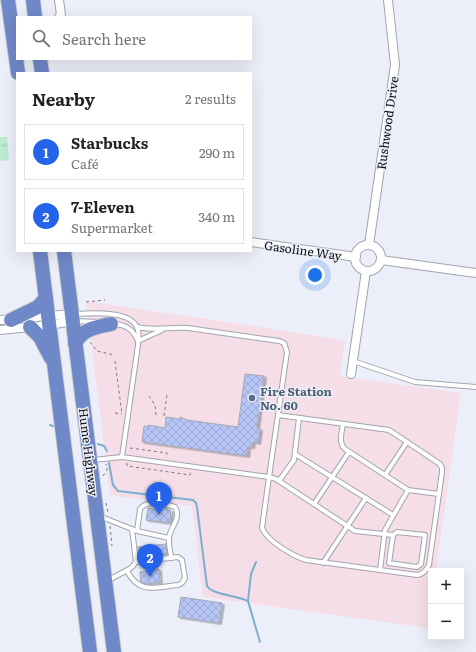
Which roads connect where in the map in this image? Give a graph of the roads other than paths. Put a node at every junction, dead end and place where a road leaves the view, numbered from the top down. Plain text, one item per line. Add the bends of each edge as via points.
1 (8, 0) edge
2 (33, 0) edge
3 (59, 0) edge
4 (388, 0) edge
5 (35, 16) edge
6 (60, 16) edge
7 (16, 58) edge
8 (16, 60) edge
9 (40, 60) edge
10 (18, 72) edge
11 (42, 72) edge
12 (252, 242) edge
13 (370, 245) junction
14 (40, 252) edge
15 (64, 252) edge
16 (356, 257) junction
17 (381, 260) junction
18 (366, 271) junction
19 (476, 273) edge
20 (46, 298) junction
21 (72, 318) junction
22 (6, 320) edge
23 (49, 321) junction
24 (111, 324) junction
25 (30, 327) junction
26 (137, 327) junction
27 (168, 328) junction
28 (0, 330) edge
29 (82, 341) junction
30 (138, 341) junction
31 (353, 360) junction
32 (54, 363) junction
33 (351, 374) dead end
34 (476, 387) edge
35 (278, 415) junction
36 (299, 418) junction
37 (343, 424) junction
38 (407, 442) junction
39 (349, 452) junction
40 (295, 454) junction
41 (122, 456) junction
42 (90, 461) junction
43 (385, 475) junction
44 (269, 477) junction
45 (332, 477) junction
46 (280, 482) junction
47 (408, 490) junction
48 (439, 494) junction
49 (366, 498) junction
50 (314, 504) junction
51 (162, 505) dead end
52 (168, 506) dead end
53 (393, 515) junction
54 (103, 518) junction
55 (347, 526) junction
56 (132, 529) junction
57 (137, 531) junction
58 (384, 534) junction
59 (393, 535) junction
60 (169, 538) junction
61 (171, 558) junction
62 (136, 562) junction
63 (323, 562) junction
64 (380, 570) junction
65 (127, 571) junction
66 (106, 582) junction
67 (90, 652) edge
68 (114, 652) edge

1 - 7 highway
2 - 5 highway
3 - 6 street
4 - 13 street, Rushwood Drive via 395,65
8 - 10 highway
9 - 11 highway
12 - 16 street, Gasoline Way
13 - 16 street via 362,247 356,253
13 - 17 street via 380,252
14 - 20 highway, Hume Highway
15 - 21 highway, Hume Highway
16 - 18 street via 357,265
17 - 18 street via 378,267
17 - 19 street
18 - 31 street
20 - 22 highway via 38,307
20 - 23 highway, Hume Highway
21 - 23 street
21 - 24 lane
21 - 26 lane via 97,313 117,315 128,318
21 - 29 highway, Hume Highway
22 - 23 street
23 - 25 street
23 - 32 highway, Hume Highway
24 - 29 highway via 85,331 79,336
24 - 30 lane via 129,328
25 - 28 street
25 - 32 highway via 40,337
26 - 27 lane via 150,330
26 - 30 lane
27 - 30 lane
27 - 35 lane via 188,328 284,343 287,352
29 - 42 highway, Hume Highway
30 - 41 lane
31 - 33 street
31 - 34 lane via 415,382
32 - 67 highway, Hume Highway
35 - 36 lane
35 - 44 lane
36 - 37 lane
36 - 40 lane
37 - 38 lane via 389,430
37 - 39 lane via 342,447
38 - 43 lane
38 - 48 lane via 440,464 442,472
39 - 43 lane
39 - 45 lane
40 - 45 lane
40 - 46 lane
41 - 42 lane
41 - 44 lane
42 - 54 highway, Hume Highway
43 - 47 lane
44 - 46 lane
44 - 63 lane via 262,528 264,534 298,557
45 - 49 lane
45 - 50 lane
46 - 50 lane
47 - 48 lane
47 - 53 lane
48 - 64 lane via 426,571 417,575
49 - 53 lane
49 - 55 lane
50 - 55 lane
51 - 57 lane via 150,503 142,506
52 - 60 lane via 175,507 177,512
53 - 58 lane
54 - 56 lane
54 - 66 highway, Hume Highway
55 - 58 lane via 355,531
55 - 63 lane
56 - 57 lane
56 - 62 lane
57 - 60 lane
58 - 59 lane
58 - 64 lane
59 - 59 lane via 397,532 425,535 420,566 389,563
60 - 61 lane
61 - 62 lane
61 - 65 lane via 178,557 182,560 185,578 182,583 143,587 136,584
62 - 65 lane
63 - 64 lane
65 - 66 lane
66 - 68 highway, Hume Highway

